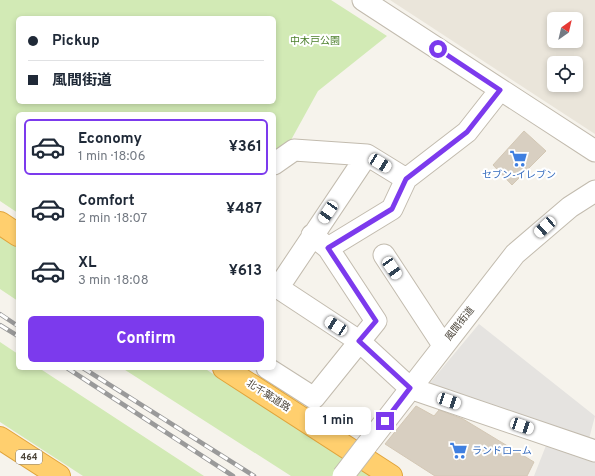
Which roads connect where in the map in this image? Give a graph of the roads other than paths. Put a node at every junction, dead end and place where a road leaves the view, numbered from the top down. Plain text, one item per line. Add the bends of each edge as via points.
1 (363, 0) edge
2 (500, 90) junction
3 (595, 151) edge
4 (367, 155) junction
5 (276, 163) edge
6 (406, 179) junction
7 (595, 191) edge
8 (0, 223) edge
9 (16, 234) edge
10 (320, 242) junction
11 (384, 255) dead end
12 (276, 286) edge
13 (359, 341) junction
14 (443, 345) junction
15 (227, 370) edge
16 (270, 370) edge
17 (410, 388) junction
18 (0, 438) edge
19 (595, 451) edge
20 (59, 476) edge
21 (343, 476) edge
22 (392, 476) edge

1 - 2 street
2 - 3 street
2 - 6 street via 467,132
4 - 5 street via 294,150
4 - 6 street
4 - 10 street
6 - 10 street via 392,209
7 - 14 street, 風間街道 via 570,206 515,254
8 - 9 highway
10 - 12 street
10 - 13 street via 376,321
11 - 14 street
12 - 13 street
13 - 16 street via 314,398
13 - 17 street
14 - 17 street, 風間街道
15 - 22 highway, 北千葉道路
17 - 19 street
17 - 21 street, 風間街道, bridge
18 - 20 highway, 464

